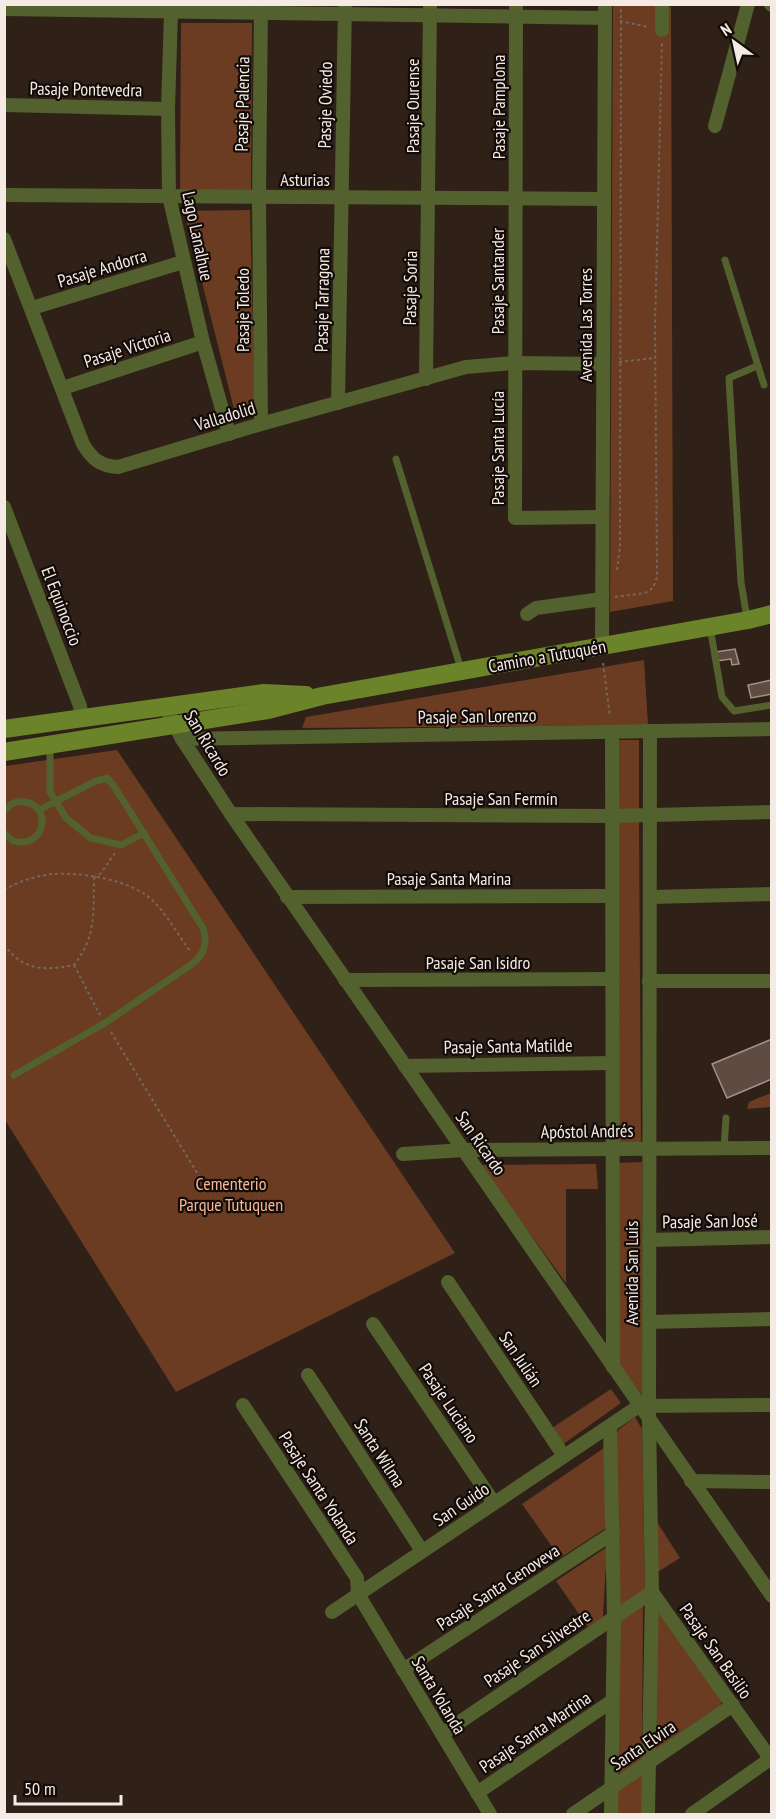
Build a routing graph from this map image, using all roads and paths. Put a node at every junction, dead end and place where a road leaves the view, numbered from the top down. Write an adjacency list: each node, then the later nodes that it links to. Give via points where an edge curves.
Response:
1 (621, 4): 12 (path)
2 (663, 4): 13 (street)
3 (748, 4): 16 (street)
4 (77, 7): 5 (street); 6 (street)
5 (172, 8): 7 (street); 15 (street, Lago Lanalhue)
6 (4, 9)
7 (261, 9): 8 (street); 19 (street, Pasaje Palencia)
8 (345, 9): 9 (street); 20 (street, Pasaje Oviedo)
9 (430, 10): 10 (street); 21 (street, Pasaje Ourense)
10 (516, 10): 11 (street); 22 (street, Pasaje Pamplona)
11 (605, 11): 12 (path); 23 (street, Avenida Las Torres)
12 (621, 21): 13 (path); 30 (path)
13 (662, 30): 29 (path)
14 (4, 105): 15 (street, Pasaje Pontevedra)
15 (168, 109): 18 (street, Lago Lanalhue)
16 (715, 126)
17 (4, 195): 18 (street, Asturias)
18 (169, 196): 19 (street, Asturias); 26 (street, Lago Lanalhue)
19 (259, 196): 20 (street, Asturias); 38 (street, Pasaje Toledo)
20 (341, 197): 21 (street, Asturias); 37 (street, Pasaje Tarragona)
21 (429, 198): 22 (street, Asturias); 34 (street, Pasaje Soria)
22 (515, 198): 23 (street, Asturias); 31 (street, Pasaje Santander)
23 (604, 199): 32 (street, Avenida Las Torres)
24 (4, 239): 27 (street, Valladolid)
25 (725, 260): 33 (lane)
26 (183, 262): 27 (street, Pasaje Andorra); 28 (street, Lago Lanalhue)
27 (32, 308): 36 (street, Valladolid)
28 (203, 342): 36 (street, Pasaje Victoria); 39 (street, Lago Lanalhue)
29 (655, 358): 30 (path); 44 (path, via 657,577 653,588 645,592)
30 (621, 362): 32 (path); 43 (path)
31 (514, 363): 32 (street, Valladolid); 34 (street, Valladolid, via 466,367); 42 (street, Pasaje Santa Lucía, via 516,518)
32 (603, 364): 42 (street, Avenida Las Torres)
33 (757, 366): 35 (lane); 47 (lane, via 729,378 741,582)
34 (426, 378): 37 (street, Valladolid)
35 (764, 386)
36 (63, 388): 39 (street, Valladolid, via 83,444 96,462 107,467)
37 (338, 403): 38 (street, Valladolid)
38 (261, 424): 39 (street, Valladolid)
39 (229, 434)
40 (396, 459): 50 (lane)
41 (4, 507): 54 (street, El Equinoccio)
42 (602, 517): 44 (street, Avenida Las Torres)
43 (617, 574)
44 (602, 599): 45 (street, via 536,608); 49 (street, Avenida Las Torres)
45 (526, 614)
46 (771, 614): 47 (street, Camino a Tutuquén)
47 (748, 620): 48 (street, Camino a Tutuquén)
48 (710, 627): 49 (street, Camino a Tutuquén); 52 (lane, via 722,697 734,711)
49 (602, 646): 50 (street, Camino a Tutuquén); 60 (path)
50 (462, 671): 51 (street, Camino a Tutuquén)
51 (322, 696): 53 (street, Camino a Tutuquén, via 264,693); 59 (street, Camino a Tutuquén)
52 (771, 705)
53 (166, 708): 54 (street, Camino a Tutuquén); 59 (street, San Ricardo)
54 (82, 718): 55 (street, Camino a Tutuquén)
55 (55, 723): 56 (street, Camino a Tutuquén); 61 (street)
56 (4, 729)
57 (771, 729): 58 (street, Pasaje San Lorenzo)
58 (650, 731): 60 (street, Pasaje San Lorenzo); 68 (street, Avenida San Luis)
59 (178, 732): 60 (street, Pasaje San Lorenzo); 61 (street, Camino a Tutuquén); 67 (street, San Ricardo)
60 (612, 732): 69 (street, Avenida San Luis)
61 (50, 746): 62 (street, Camino a Tutuquén); 63 (lane, via 50,792)
62 (5, 751)
63 (55, 802): 64 (lane); 71 (lane, via 107,778); 72 (lane, via 66,818 91,838)
64 (39, 810): 65 (lane, via 24,801); 70 (lane, via 42,829 33,840 19,843)
65 (4, 811)
66 (771, 812): 68 (street, Pasaje San Fermín)
67 (231, 814): 69 (street, Pasaje San Fermín); 77 (street, San Ricardo)
68 (650, 815): 69 (street, Pasaje San Fermín); 78 (street, Avenida San Luis)
69 (612, 816): 76 (street, Avenida San Luis)
70 (4, 833)
71 (144, 833): 72 (lane); 80 (lane, via 203,928 205,944)
72 (121, 845): 73 (path)
73 (94, 878): 74 (path, via 41,876); 80 (path, via 129,886 154,901); 81 (path, via 91,936)
74 (4, 890)
75 (771, 894): 78 (street)
76 (612, 896): 77 (street, Pasaje Santa Marina); 82 (street, Avenida San Luis)
77 (287, 897): 83 (street, San Ricardo)
78 (650, 897): 84 (street, Avenida San Luis)
79 (4, 944): 81 (path, via 32,966 50,970)
80 (197, 960): 86 (lane)
81 (74, 965): 86 (path)
82 (612, 979): 83 (street, Pasaje San Isidro); 87 (street, Avenida San Luis)
83 (345, 980): 88 (street, San Ricardo)
84 (649, 981): 85 (street); 94 (street, Avenida San Luis)
85 (771, 981)
86 (105, 1023): 89 (lane); 97 (path)
87 (612, 1063): 88 (street, Pasaje Santa Matilde); 93 (street, Avenida San Luis)
88 (405, 1066): 95 (street, San Ricardo)
89 (14, 1075)
90 (726, 1118): 91 (lane)
91 (724, 1148): 92 (street, Apóstol Andrés); 94 (street, Apóstol Andrés)
92 (771, 1148)
93 (612, 1149): 94 (street, Apóstol Andrés); 95 (street, Apóstol Andrés); 104 (street, Avenida San Luis)
94 (649, 1149): 99 (street, Avenida San Luis)
95 (463, 1150): 96 (street, Apóstol Andrés); 104 (street, San Ricardo)
96 (403, 1154)
97 (199, 1176)
98 (771, 1238): 99 (street, Pasaje San José)
99 (649, 1240): 102 (street, Avenida San Luis)
100 (448, 1282): 110 (street, San Julián)
101 (771, 1319): 102 (street)
102 (649, 1322): 108 (street, Avenida San Luis)
103 (373, 1324): 113 (street, Pasaje Luciano)
104 (613, 1368): 108 (street, San Ricardo)
105 (308, 1375): 115 (street, Santa Wilma)
106 (243, 1405): 119 (street, Pasaje Santa Yolanda, via 357,1578)
107 (771, 1405): 108 (street)
108 (645, 1411): 109 (street); 111 (street, San Ricardo); 118 (street, Avenida San Luis)
109 (610, 1426): 110 (street, San Guido); 114 (street)
110 (564, 1456): 113 (street, San Guido)
111 (691, 1481): 112 (street); 116 (street, San Ricardo)
112 (771, 1482)
113 (494, 1503): 115 (street, San Guido)
114 (613, 1533): 122 (street); 123 (street, Pasaje Santa Genoveva)
115 (422, 1551): 119 (street, San Guido)
116 (756, 1572): 117 (street); 120 (street, San Ricardo)
117 (771, 1572)
118 (652, 1592): 122 (street, Pasaje San Silvestre); 125 (street, Pasaje San Basilio); 128 (street, Avenida San Luis)
119 (358, 1594): 121 (street, San Guido); 123 (street, Santa Yolanda)
120 (771, 1596)
121 (332, 1612)
122 (614, 1617): 124 (street); 126 (street, Pasaje San Silvestre)
123 (403, 1670): 126 (street, Santa Yolanda)
124 (612, 1701): 129 (street); 130 (street, Pasaje Santa Martina)
125 (733, 1705): 127 (street, Pasaje San Basilio); 128 (street, Santa Elvira)
126 (442, 1734): 130 (street, Santa Yolanda)
127 (771, 1760): 135 (street)
128 (648, 1764): 129 (street, Santa Elvira); 134 (street, Avenida San Luis)
129 (611, 1788): 132 (street, Santa Elvira); 133 (street)
130 (477, 1792): 131 (street, Santa Yolanda)
131 (490, 1815)
132 (573, 1815)
133 (611, 1815)
134 (648, 1815)
135 (692, 1815)

